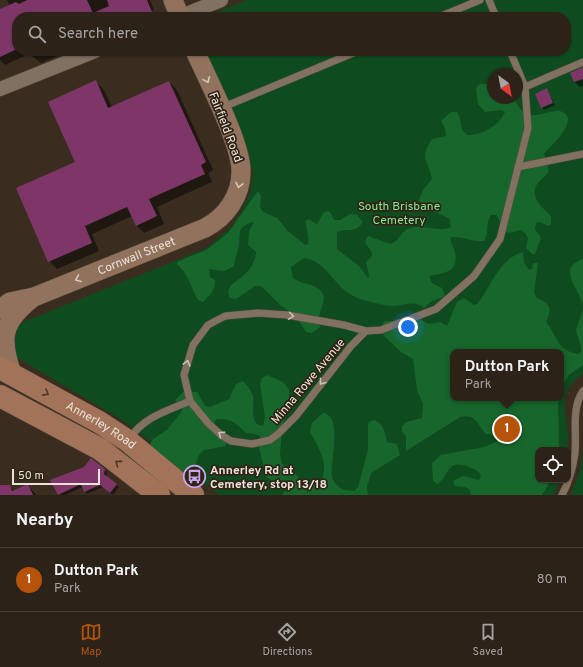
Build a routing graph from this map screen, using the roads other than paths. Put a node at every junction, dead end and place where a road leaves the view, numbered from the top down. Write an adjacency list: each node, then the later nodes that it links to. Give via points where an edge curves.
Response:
1 (173, 0): 5 (main road)
2 (221, 0): 6 (street)
3 (480, 0): 7 (lane)
4 (489, 0): 8 (lane)
5 (178, 12)
6 (192, 12)
7 (452, 12)
8 (494, 12)
9 (82, 56): 15 (street)
10 (197, 56): 16 (main road, Fairfield Road, one-way to 16)
11 (346, 56): 16 (lane)
12 (512, 56): 14 (lane, Minna Rowe Avenue)
13 (583, 62): 14 (lane)
14 (525, 87): 18 (lane, Minna Rowe Avenue, via 528,128)
15 (0, 89)
16 (220, 108): 19 (main road, Fairfield Road, one-way to 19, via 242,170 238,192)
17 (583, 154): 18 (lane)
18 (518, 167): 22 (lane, Minna Rowe Avenue, via 500,239 474,276 436,309 389,327)
19 (232, 205): 20 (main road, Cornwall Street, one-way to 20, via 219,219 205,228)
20 (34, 297): 21 (main road, Cornwall Street); 23 (main road, Cornwall Street, via 21,307 6,326 3,347)
21 (3, 305)
22 (366, 331): 26 (lane, Minna Rowe Avenue, one-way to 26, via 351,346 296,416 270,440 252,444 231,440 208,423); 26 (lane, Minna Rowe Avenue, one-way to 22, via 184,375 193,345 208,326 225,316 258,312 287,315)
23 (4, 376): 27 (main road); 28 (main road, Annerley Road, one-way to 28, via 99,422)
24 (583, 391): 32 (lane, via 577,404 572,470)
25 (0, 396): 27 (main road, Annerley Road)
26 (190, 401): 28 (lane, via 149,418)
27 (21, 407): 30 (main road, Annerley Road, one-way to 27, via 100,449)
28 (128, 441): 29 (main road, Annerley Road)
29 (160, 468): 30 (street); 31 (main road, Annerley Road)
30 (148, 492)
31 (193, 495)
32 (562, 495)

